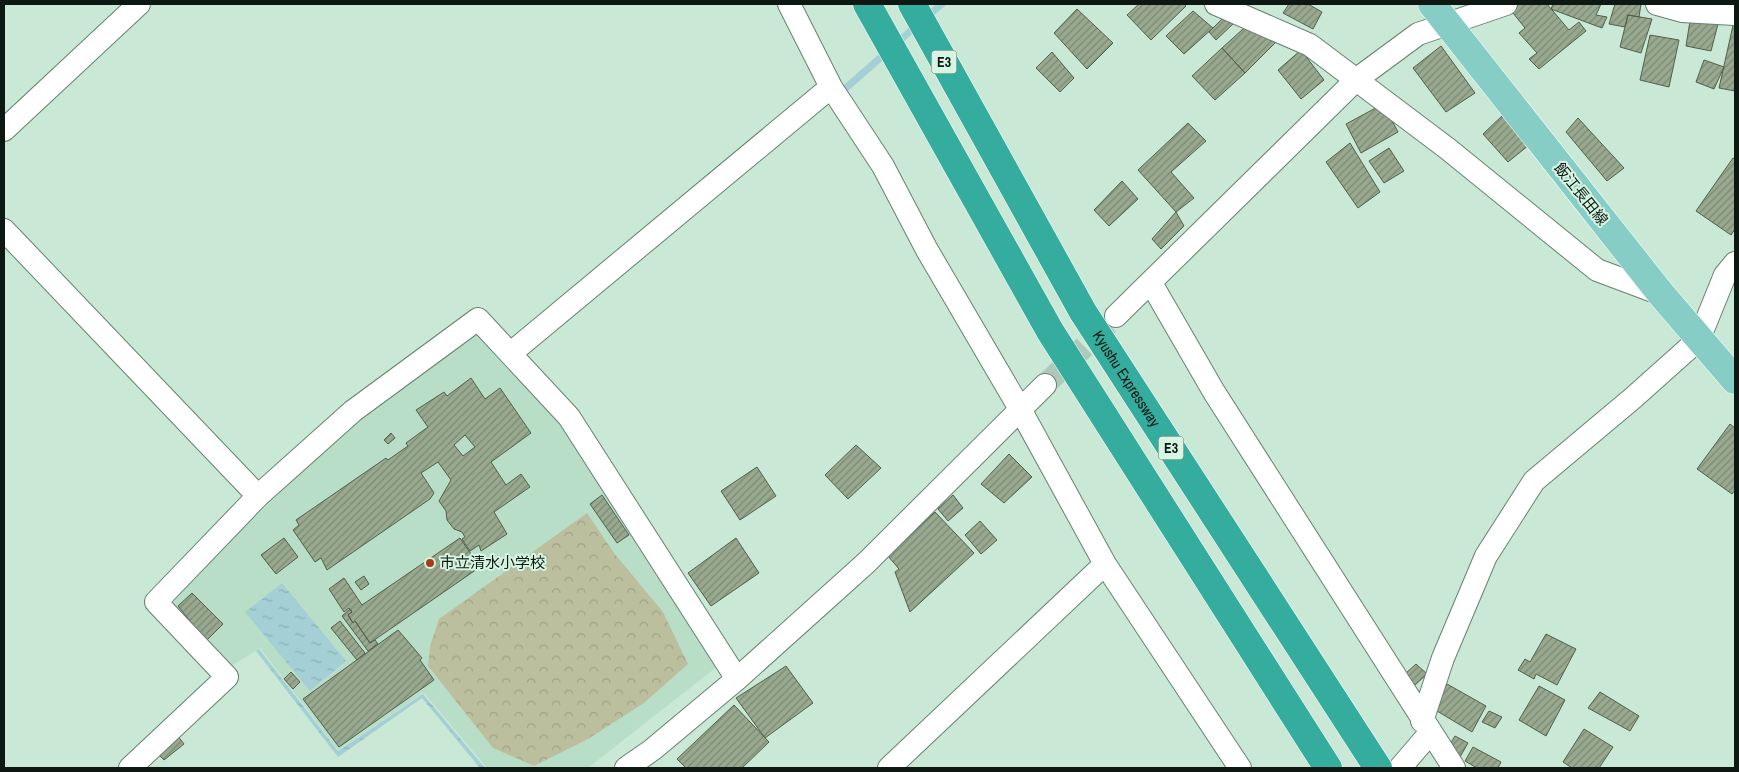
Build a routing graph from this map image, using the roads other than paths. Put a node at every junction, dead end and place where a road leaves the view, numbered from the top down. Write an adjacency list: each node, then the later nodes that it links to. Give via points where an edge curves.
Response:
1 (138, 4): 12 (street)
2 (789, 4): 11 (street)
3 (912, 4): 32 (highway, Kyushu Expressway / E3, via 1083,312)
4 (1216, 4): 10 (street, via 1310,45)
5 (1506, 4): 8 (street)
6 (1657, 4): 9 (street, via 1682,11)
7 (873, 14): 31 (highway, via 1050,331)
8 (1439, 14): 10 (street); 16 (main road, 飯江長田線)
9 (1735, 14)
10 (1358, 79): 15 (street); 16 (street, via 1597,270)
11 (830, 87): 19 (street); 22 (street, via 883,166 927,250)
12 (4, 130)
13 (4, 230): 23 (street)
14 (1735, 263): 18 (street, via 1725,275)
15 (1151, 284): 17 (street); 26 (street, via 1219,400)
16 (1661, 294): 18 (main road, 飯江長田線)
17 (1116, 316)
18 (1699, 339): 20 (main road, 飯江長田線); 26 (street, via 1534,481 1486,556 1443,658)
19 (511, 353): 23 (street, via 478,319 353,411); 25 (street, via 569,417)
20 (1735, 380)
21 (1045, 385): 22 (street)
22 (1020, 409): 24 (street); 25 (street, via 866,563)
23 (258, 496): 27 (street, via 156,602 227,677)
24 (1105, 564): 29 (street); 30 (street)
25 (737, 679): 28 (street)
26 (1426, 727): 33 (street); 34 (street)
27 (130, 768)
28 (626, 768)
29 (889, 768)
30 (1240, 768)
31 (1328, 768)
32 (1378, 768)
33 (1400, 768)
34 (1454, 768)

